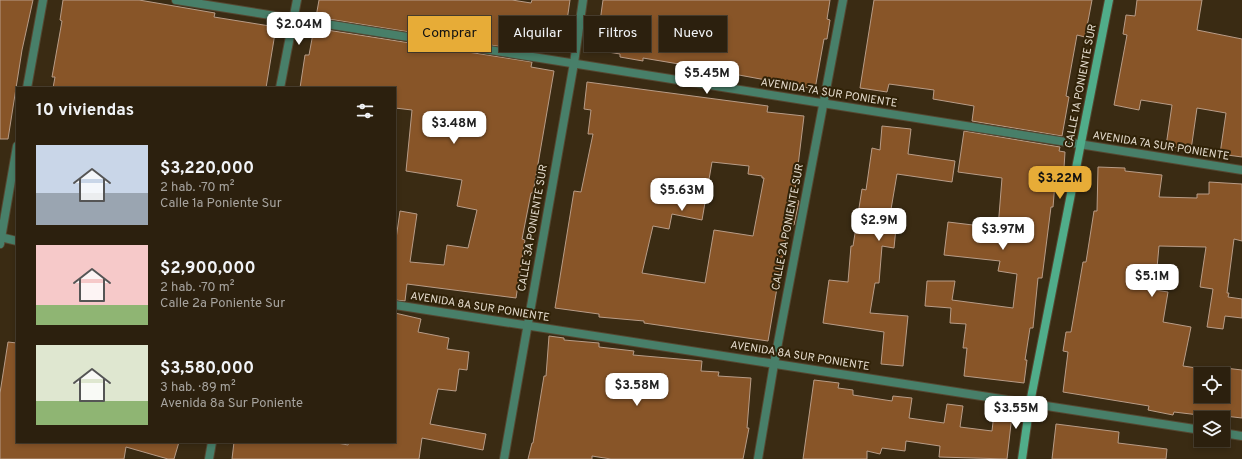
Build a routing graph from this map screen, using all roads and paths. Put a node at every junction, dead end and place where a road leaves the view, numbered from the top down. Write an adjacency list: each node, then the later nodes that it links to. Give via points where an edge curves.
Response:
1 (42, 0): 9 (street)
2 (176, 0): 7 (street, AVENIDA 7A SUR PONIENTE)
3 (297, 0): 7 (street)
4 (583, 0): 8 (street, CALLE 3A PONIENTE SUR)
5 (843, 0): 11 (street, CALLE 2A PONIENTE SUR)
6 (1109, 0): 12 (main road, CALLE 1A PONIENTE SUR)
7 (294, 19): 8 (street, AVENIDA 7A SUR PONIENTE); 10 (street)
8 (574, 63): 11 (street, AVENIDA 7A SUR PONIENTE); 18 (street, CALLE 3A PONIENTE SUR)
9 (27, 87)
10 (280, 87)
11 (823, 103): 12 (street, AVENIDA 7A SUR PONIENTE); 19 (street, CALLE 2A PONIENTE SUR)
12 (1081, 144): 14 (street, AVENIDA 7A SUR PONIENTE); 20 (main road, CALLE 1A PONIENTE SUR)
13 (16, 152): 15 (street)
14 (1242, 170)
15 (0, 240): 16 (street)
16 (16, 240)
17 (396, 305): 18 (street, AVENIDA 8A SUR PONIENTE)
18 (526, 325): 19 (street, AVENIDA 8A SUR PONIENTE); 26 (street, CALLE 3A PONIENTE SUR)
19 (774, 364): 20 (street, AVENIDA 8A SUR PONIENTE); 27 (street, CALLE 2A PONIENTE SUR)
20 (1030, 403): 21 (street, AVENIDA 8A SUR PONIENTE); 28 (main road, CALLE 1A PONIENTE SUR)
21 (1194, 429)
22 (1230, 434): 23 (street)
23 (1242, 436)
24 (212, 443): 25 (street)
25 (209, 459)
26 (504, 459)
27 (758, 459)
28 (1022, 459)

